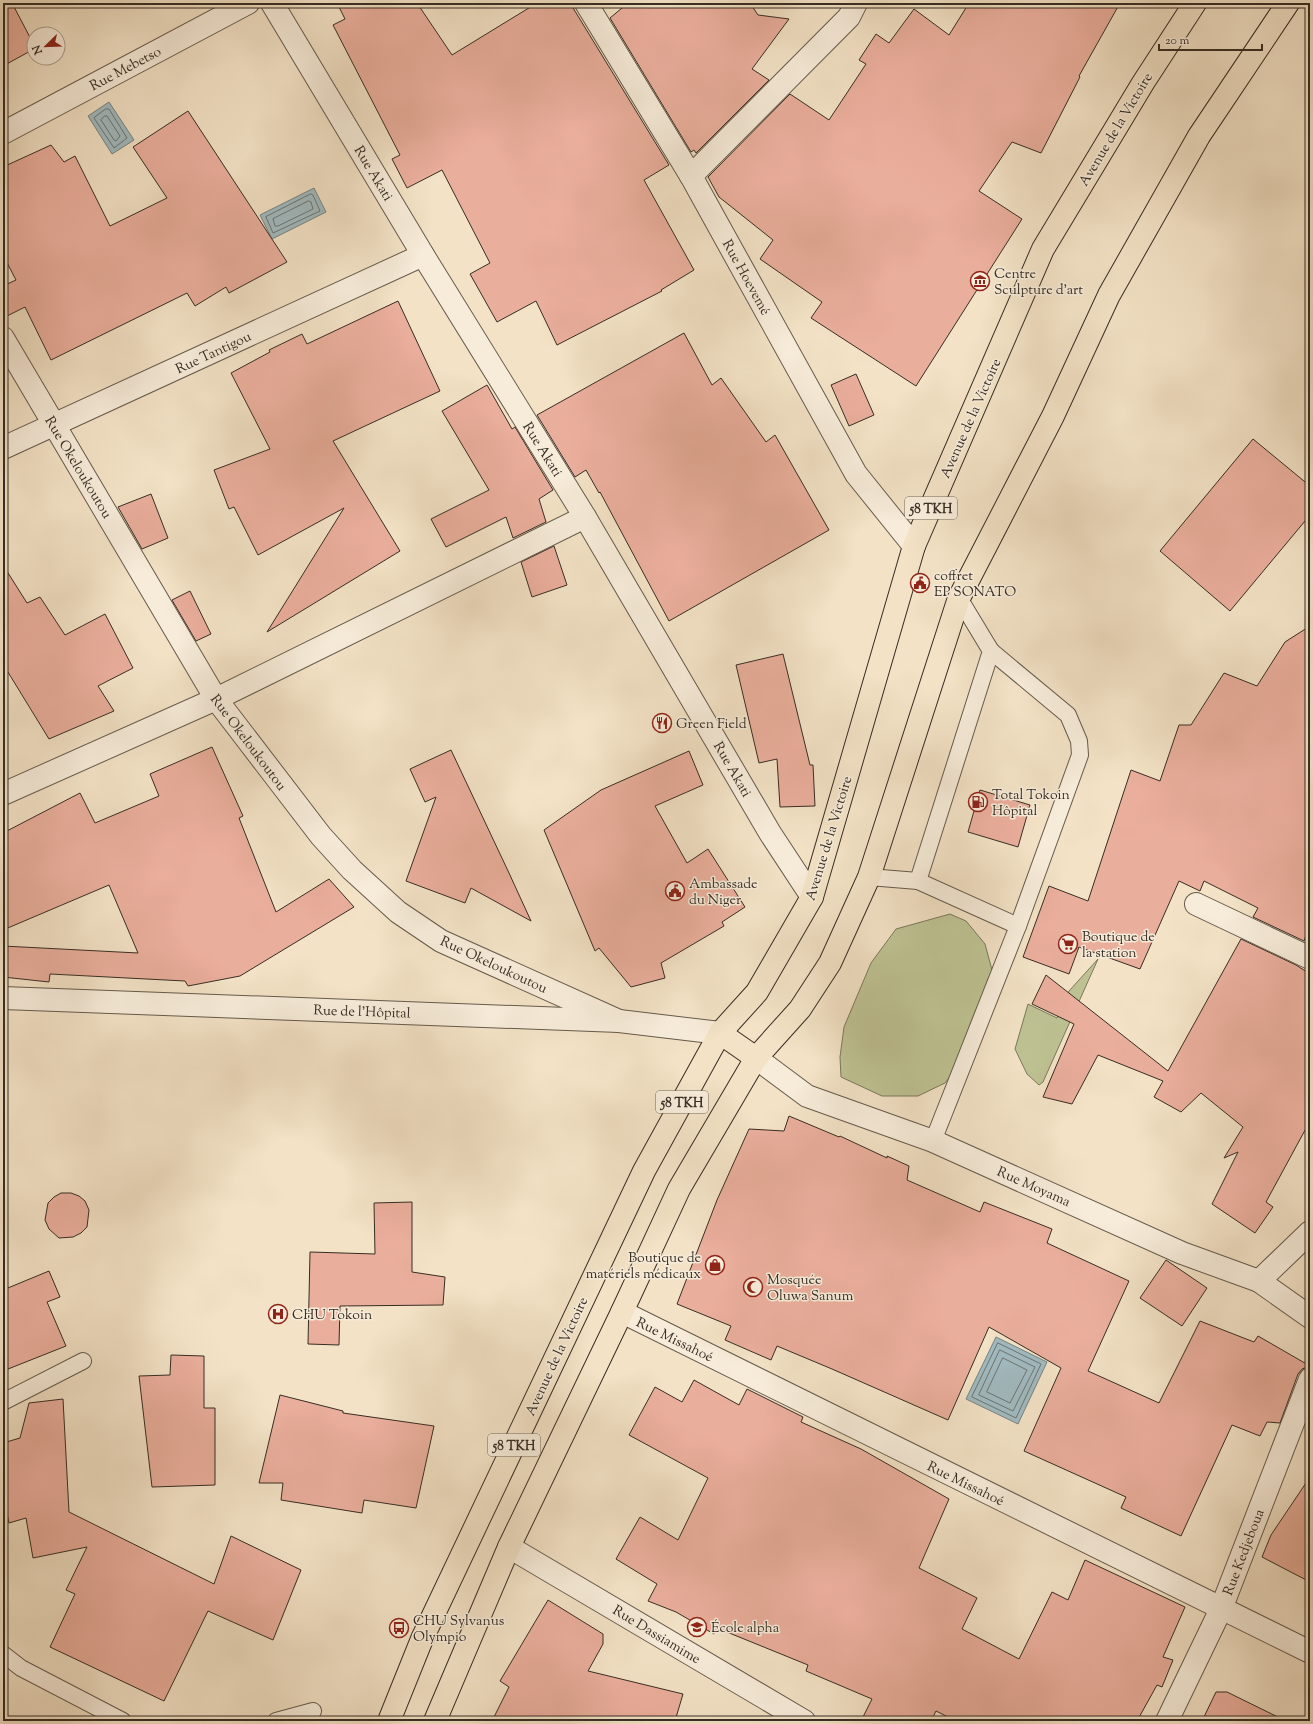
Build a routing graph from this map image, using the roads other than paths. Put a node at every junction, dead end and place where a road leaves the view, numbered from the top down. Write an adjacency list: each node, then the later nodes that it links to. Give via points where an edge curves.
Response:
1 (248, 3): 7 (street, Rue Mebetso)
2 (272, 3): 9 (street, Rue Akati)
3 (586, 3): 8 (street, Rue Hoevemé)
4 (856, 3): 8 (street, via 849,17)
5 (1195, 3): 14 (highway, Avenue de la Victoire / 58 TKH, via 1143,83 1044,249)
6 (1288, 3): 15 (highway, 58 TKH, via 1199,136 1109,295 1052,416)
7 (3, 133)
8 (691, 176): 14 (street, Rue Hoevemé, via 856,474)
9 (423, 255): 11 (street, Rue Tantigou); 13 (street, Rue Akati)
10 (3, 338): 11 (street, Rue Okeloukoutou)
11 (54, 425): 12 (street, Rue Tantigou); 17 (street, Rue Okeloukoutou)
12 (3, 448)
13 (585, 517): 17 (street); 21 (street, Rue Akati, via 770,833)
14 (914, 546): 21 (highway, Avenue de la Victoire / 58 TKH)
15 (959, 598): 16 (lane); 19 (highway, 58 TKH)
16 (991, 651): 20 (lane); 23 (lane, via 1068,716 1079,741 1080,755)
17 (216, 699): 18 (street); 26 (street, Rue Okeloukoutou, via 321,836 352,870 398,912 441,941)
18 (3, 794)
19 (870, 877): 20 (lane); 28 (highway, 58 TKH, via 830,964 800,1009)
20 (918, 881): 23 (lane)
21 (812, 897): 27 (highway, Avenue de la Victoire / 58 TKH, via 757,992)
22 (1196, 904): 24 (street)
23 (1018, 926): 29 (lane)
24 (1310, 958)
25 (3, 998): 26 (street, Rue de l'Hôpital)
26 (619, 1021): 27 (street, Rue de l'Hôpital)
27 (720, 1034): 28 (highway); 44 (highway, Avenue de la Victoire / 58 TKH, via 644,1171 422,1639)
28 (756, 1058): 29 (street, Rue Moyama, via 807,1096); 32 (highway, 58 TKH, via 679,1189)
29 (933, 1141): 31 (street, Rue Moyama, via 1182,1253)
30 (1310, 1232): 31 (street)
31 (1259, 1281): 33 (street, Rue Moyama)
32 (622, 1312): 37 (highway, 58 TKH); 38 (street, Rue Missahoé)
33 (1310, 1317)
34 (83, 1361): 36 (lane)
35 (1310, 1379): 38 (street, Rue Kedjeboua)
36 (3, 1402)
37 (509, 1547): 45 (highway, 58 TKH); 46 (street, Rue Dassiamime)
38 (1221, 1609): 39 (street, Rue Missahoé); 47 (street, Rue Kedjeboua)
39 (1310, 1652)
40 (3, 1654): 42 (lane, via 21,1668)
41 (314, 1711): 43 (lane)
42 (123, 1721)
43 (276, 1721)
44 (389, 1721)
45 (435, 1721)
46 (804, 1721)
47 (1167, 1721)

